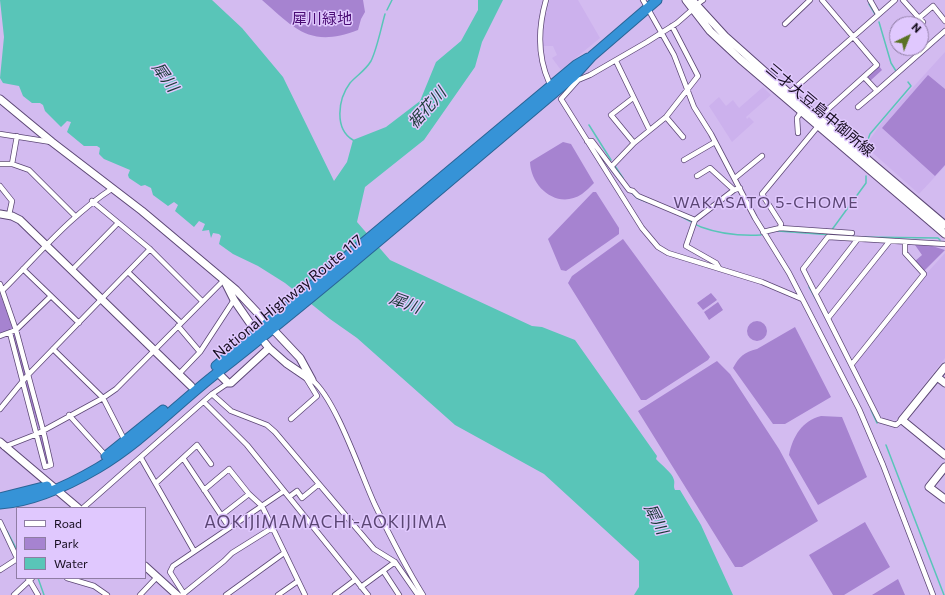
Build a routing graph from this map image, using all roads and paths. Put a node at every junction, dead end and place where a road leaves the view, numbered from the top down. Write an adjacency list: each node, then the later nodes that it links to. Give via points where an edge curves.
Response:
1 (546, 0): 27 (street, via 539,40 543,68)
2 (643, 0): 12 (street)
3 (657, 0): 12 (highway, National Highway Route 117)
4 (686, 0): 11 (street, 三才大豆島中御所線)
5 (703, 0): 11 (street)
6 (810, 0): 17 (street)
7 (822, 0): 21 (street)
8 (870, 0): 13 (street)
9 (895, 0): 13 (street)
10 (903, 0): 14 (street)
11 (694, 5): 18 (street); 30 (street, 三才大豆島中御所線)
12 (647, 9): 20 (street); 25 (highway, National Highway Route 117, via 592,56)
13 (878, 14): 21 (street)
14 (917, 16)
15 (921, 16): 16 (street, via 933,6)
16 (945, 21)
17 (785, 24)
18 (672, 26): 20 (street); 28 (street, via 698,76)
19 (945, 31): 22 (street)
20 (662, 33): 24 (street); 28 (street, via 678,62)
21 (852, 36): 26 (street, via 877,65); 30 (street)
22 (929, 44)
23 (915, 56): 29 (street)
24 (616, 61): 25 (street, via 585,78); 31 (street)
25 (574, 76): 27 (highway, National Highway Route 117); 42 (street, via 561,99)
26 (865, 78): 29 (street); 36 (street)
27 (550, 88): 90 (highway, National Highway Route 117)
28 (687, 91): 35 (street); 44 (street)
29 (877, 92): 33 (street)
30 (787, 95): 34 (street, 三才大豆島中御所線); 36 (street, 三才大豆島中御所線)
31 (633, 98): 37 (street); 45 (street, via 611,115)
32 (0, 99): 43 (street)
33 (858, 107)
34 (801, 112): 36 (street, 三才大豆島中御所線); 38 (street, via 797,118)
35 (666, 117): 37 (street); 41 (street)
36 (818, 122): 63 (street, 三才大豆島中御所線); 64 (street, via 762,194 781,224); 67 (street, 三才大豆島中御所線)
37 (649, 129): 45 (street)
38 (798, 133)
39 (0, 134): 40 (street)
40 (17, 136): 43 (street, via 38,142); 49 (street)
41 (682, 137)
42 (587, 141): 50 (street, via 592,141); 74 (street, via 642,228 658,247)
43 (52, 142): 54 (street)
44 (715, 142): 47 (street); 52 (street)
45 (634, 143): 50 (street)
46 (762, 156): 52 (street)
47 (684, 160)
48 (0, 164): 49 (street)
49 (12, 164): 60 (street, via 29,170)
50 (612, 166): 61 (street, via 631,191 638,196)
51 (697, 176): 56 (street, via 710,168)
52 (734, 178): 55 (street)
53 (0, 186): 59 (street, via 12,201)
54 (113, 188): 57 (street); 78 (street)
55 (740, 188): 56 (street); 65 (street)
56 (734, 190): 61 (street)
57 (92, 201): 60 (street); 62 (street)
58 (0, 214): 59 (street)
59 (9, 215): 72 (street, via 20,220)
60 (76, 216): 72 (street)
61 (695, 222): 74 (street, via 686,246 716,263)
62 (118, 223): 73 (street); 76 (street)
63 (945, 225)
64 (780, 228): 65 (street); 66 (street)
65 (764, 232): 83 (street)
66 (852, 233)
67 (945, 234)
68 (857, 240): 69 (street); 81 (street); 81 (street, via 828,237 803,269)
69 (888, 242): 70 (street); 87 (street)
70 (906, 242): 71 (street); 98 (street, via 905,253 924,274)
71 (945, 244)
72 (47, 246): 75 (street); 76 (street)
73 (150, 249): 77 (street); 86 (street)
74 (719, 268): 83 (street)
75 (23, 269): 80 (street); 82 (street)
76 (72, 270): 84 (street)
77 (128, 272): 84 (street); 89 (street)
78 (224, 280): 85 (street); 86 (street); 90 (street)
79 (0, 284): 80 (street)
80 (3, 290): 92 (street)
81 (816, 293): 87 (street)
82 (51, 296): 88 (street); 92 (street)
83 (802, 299): 173 (street, via 862,416)
84 (102, 300): 88 (street); 96 (street)
85 (234, 300): 91 (street); 97 (street)
86 (202, 301): 89 (street)
87 (829, 317): 98 (street)
88 (79, 323): 95 (street)
89 (179, 324): 96 (street); 97 (street)
90 (273, 324): 100 (highway, National Highway Route 117); 105 (street, via 300,358); 109 (highway, National Highway Route 117)
91 (254, 329)
92 (16, 330): 93 (street); 103 (street)
93 (10, 333): 94 (street); 106 (street)
94 (0, 336)
95 (53, 350): 103 (street); 111 (street)
96 (154, 350): 101 (street); 111 (street, via 116,389)
97 (200, 352): 101 (street)
98 (852, 364): 116 (street, via 879,420 896,425)
99 (945, 367): 104 (street)
100 (217, 372): 107 (street); 130 (highway, National Highway Route 117, via 120,454 97,468)
101 (179, 374): 109 (street)
102 (303, 374): 105 (street); 107 (street, via 286,363 267,345 231,383); 115 (street, via 317,396)
103 (27, 376): 106 (street); 117 (street)
104 (937, 376): 108 (street); 116 (street)
105 (312, 380): 172 (street, via 320,388 337,417 379,513)
106 (23, 382): 113 (street); 118 (street)
107 (228, 383): 110 (street)
108 (945, 383)
109 (191, 386): 119 (highway, National Highway Route 117)
110 (212, 394): 112 (street); 129 (street, via 231,411 267,425)
111 (103, 398): 114 (street); 119 (street)
112 (204, 402): 124 (street); 132 (street, via 247,445)
113 (0, 409)
114 (69, 415): 117 (street); 123 (street)
115 (291, 419)
116 (902, 420): 122 (street)
117 (43, 430): 118 (street); 118 (street, via 51,465 45,467)
118 (37, 434): 121 (street)
119 (125, 441): 123 (highway, National Highway Route 117)
120 (0, 442): 121 (street)
121 (3, 447): 130 (street)
122 (945, 455)
123 (106, 456): 130 (highway, National Highway Route 117)
124 (141, 458): 128 (street); 140 (street)
125 (183, 458): 126 (street, via 197,445); 128 (street); 131 (street)
126 (211, 464)
127 (945, 467): 136 (street, via 930,487)
128 (156, 483): 145 (street)
129 (319, 484): 134 (street, via 302,498 297,491); 149 (street, via 374,549)
130 (52, 486): 135 (highway, National Highway Route 117); 137 (highway, National Highway Route 117, via 31,499); 139 (street)
131 (204, 490): 133 (street, via 230,469); 141 (street)
132 (284, 491): 134 (street); 138 (street)
133 (249, 494): 138 (street); 141 (street)
134 (289, 497): 157 (street)
135 (0, 498)
136 (945, 499)
137 (0, 504)
138 (262, 506): 143 (street); 144 (street)
139 (77, 507)
140 (84, 507)
141 (222, 515): 143 (street)
142 (0, 522): 147 (street)
143 (229, 527): 145 (street)
144 (272, 528): 146 (street); 164 (street, via 232,552)
145 (194, 550): 164 (street, via 173,566 170,572)
146 (284, 553): 158 (street); 165 (street)
147 (16, 556)
148 (16, 559): 151 (street)
149 (395, 562): 152 (street); 171 (street)
150 (146, 567): 153 (street)
151 (0, 570)
152 (384, 572): 159 (street); 170 (street)
153 (157, 577): 163 (street); 164 (street)
154 (29, 579): 160 (street)
155 (30, 579): 161 (street)
156 (70, 579): 162 (street, via 94,586)
157 (355, 580): 159 (street); 168 (street)
158 (298, 581): 166 (street); 167 (street)
159 (362, 587): 169 (street)
160 (14, 595)
161 (38, 595)
162 (107, 595)
163 (140, 595)
164 (181, 595)
165 (226, 595)
166 (278, 595)
167 (305, 595)
168 (335, 595)
169 (368, 595)
170 (399, 595)
171 (418, 595)
172 (423, 595)
173 (933, 595)

